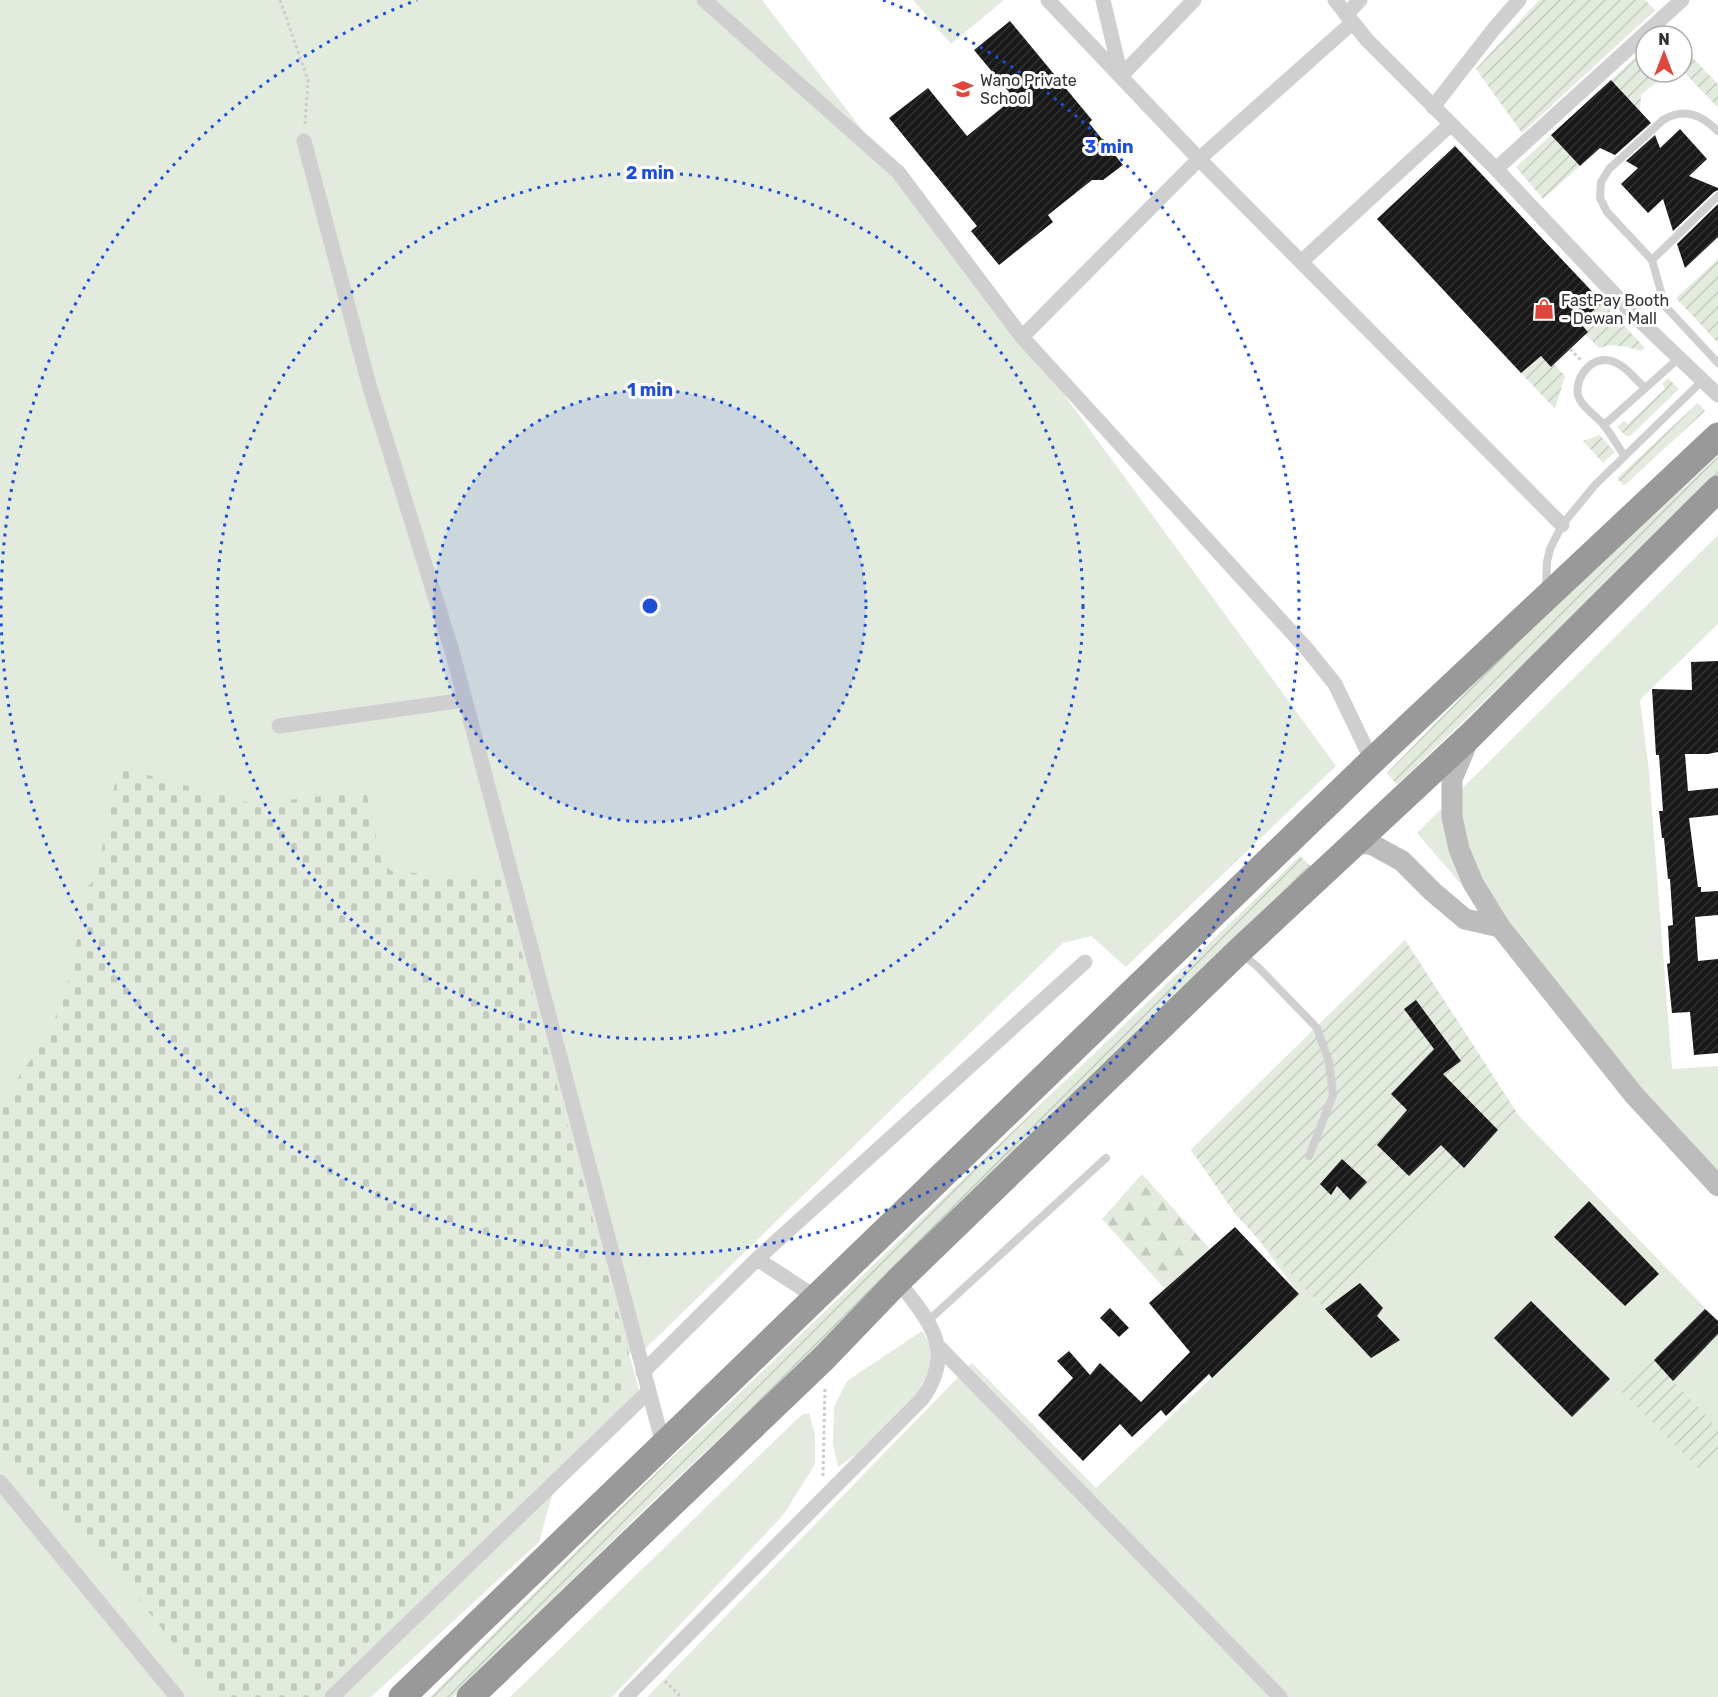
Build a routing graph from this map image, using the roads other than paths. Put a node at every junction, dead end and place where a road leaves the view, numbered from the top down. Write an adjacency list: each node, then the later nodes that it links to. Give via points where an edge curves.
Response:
1 (704, 0): 20 (street, via 898,172)
2 (1048, 0): 10 (street)
3 (1103, 0): 10 (street)
4 (1194, 0): 10 (street)
5 (1335, 0): 9 (street)
6 (1360, 0): 9 (street)
7 (1519, 0): 11 (street)
8 (1682, 0): 16 (street)
9 (1349, 19): 11 (street); 15 (street)
10 (1120, 76): 15 (street)
11 (1433, 106): 12 (street)
12 (1450, 124): 16 (street); 19 (street)
13 (1718, 131): 18 (lane, via 1695,114 1670,116 1604,175 1600,190 1603,205)
14 (304, 141): 32 (street, via 370,388)
15 (1199, 159): 19 (street); 20 (street)
16 (1496, 170): 21 (street)
17 (1718, 196): 18 (lane)
18 (1652, 260): 22 (lane, via 1665,306)
19 (1302, 261): 30 (street)
20 (1022, 337): 35 (street, via 1306,648 1335,684)
21 (1679, 358): 23 (street); 24 (lane)
22 (1718, 363)
23 (1703, 380): 25 (street); 28 (lane)
24 (1644, 387): 26 (lane); 26 (lane, via 1620,364 1606,360 1595,362 1583,372 1579,399)
25 (1718, 395)
26 (1604, 425): 28 (lane)
27 (1718, 436): 31 (highway)
28 (1624, 455): 30 (lane)
29 (1717, 492): 34 (highway)
30 (1562, 525): 31 (lane, via 1547,562)
31 (1546, 599): 35 (highway)
32 (465, 700): 33 (street); 48 (street)
33 (279, 726)
34 (1471, 735): 36 (highway); 37 (street, via 1452,779 1452,817 1459,849 1473,883)
35 (1372, 761): 45 (highway)
36 (1354, 842): 37 (street, via 1373,845 1402,861 1465,919); 38 (highway)
37 (1500, 927): 42 (street, via 1634,1095)
38 (1239, 951): 40 (lane, via 1317,1028 1329,1062 1333,1095); 44 (highway)
39 (1084, 962): 43 (street)
40 (1309, 1156)
41 (1106, 1158): 46 (lane)
42 (1718, 1186)
43 (757, 1259): 45 (street); 48 (street)
44 (898, 1281): 46 (street); 55 (highway, via 824,1358)
45 (817, 1298): 50 (highway)
46 (929, 1320): 47 (street)
47 (939, 1347): 56 (street, via 936,1374 922,1399); 57 (street)
48 (643, 1372): 49 (street)
49 (648, 1392): 50 (street); 53 (street)
50 (663, 1444): 54 (highway)
51 (0, 1482): 52 (street)
52 (177, 1697)
53 (332, 1697)
54 (402, 1697)
55 (470, 1697)
56 (626, 1697)
57 (1280, 1697)

